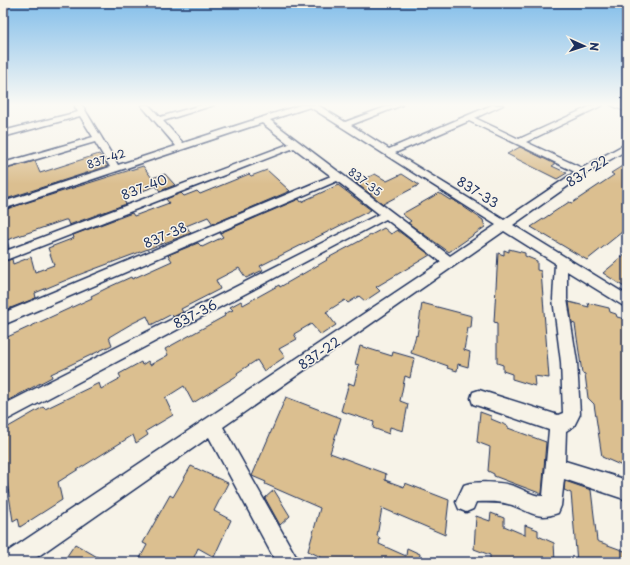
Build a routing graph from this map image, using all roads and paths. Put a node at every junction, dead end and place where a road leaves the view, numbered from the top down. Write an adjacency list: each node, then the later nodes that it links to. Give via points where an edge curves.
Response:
1 (94, 131): 9 (street)
2 (168, 131): 13 (street)
3 (229, 131): 13 (street, 837-42)
4 (279, 131): 11 (street, 837-35)
5 (355, 131): 14 (street, 837-33)
6 (438, 131): 14 (street)
7 (497, 131): 10 (street)
8 (542, 131): 10 (street)
9 (98, 138): 15 (street); 16 (street)
10 (519, 142): 17 (street)
11 (296, 144): 18 (street, 837-35); 22 (street, 837-40)
12 (627, 146): 17 (street, 837-22)
13 (182, 147): 16 (street, 837-42)
14 (389, 152): 21 (street, 837-33)
15 (3, 166)
16 (116, 169): 19 (street, 837-42)
17 (582, 172): 21 (street, 837-22)
18 (338, 176): 20 (street, 837-35); 26 (street, 837-38)
19 (3, 206)
20 (388, 214): 24 (street, 837-35); 28 (street, 837-36)
21 (505, 226): 23 (street, 837-33); 24 (street, 837-22)
22 (3, 257)
23 (561, 260): 25 (street, 837-33); 29 (street, via 560,299 569,362 572,414 569,421)
24 (451, 263): 30 (street, 837-22)
25 (627, 302)
26 (3, 319)
27 (479, 398): 29 (street)
28 (3, 414)
29 (558, 424): 31 (street)
30 (212, 425): 34 (street, 837-22); 35 (street)
31 (556, 467): 32 (street); 33 (street, via 551,506 535,506 509,494 495,492 470,492)
32 (627, 490)
33 (466, 502)
34 (12, 562)
35 (288, 562)

